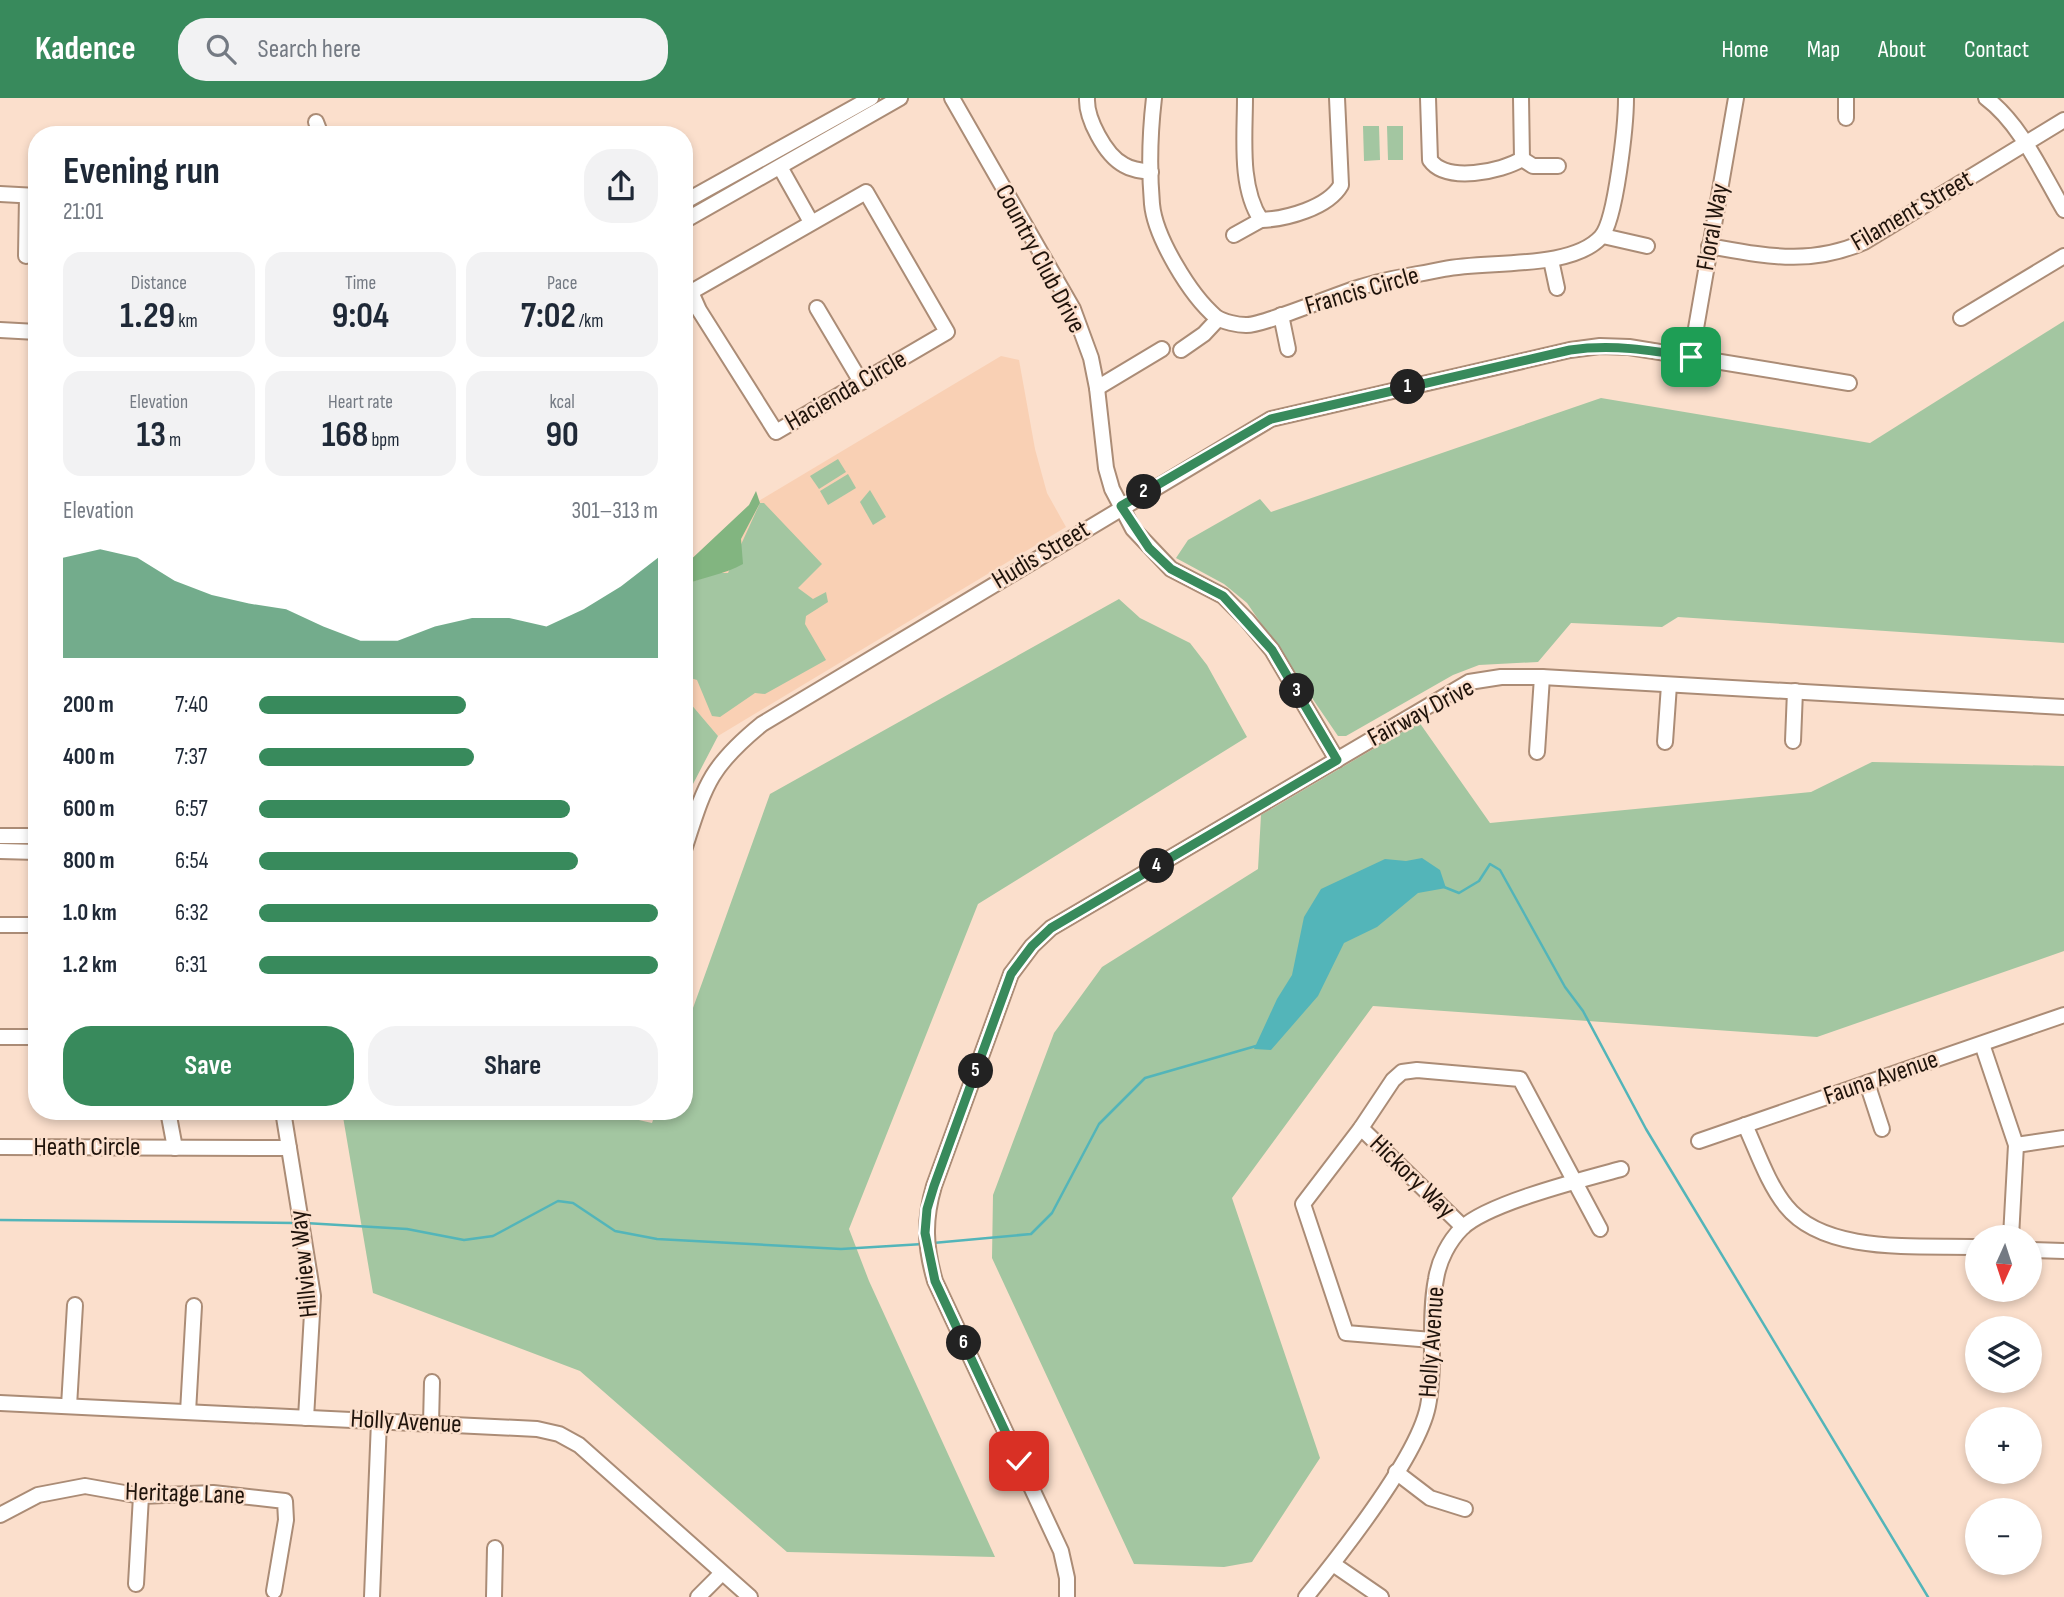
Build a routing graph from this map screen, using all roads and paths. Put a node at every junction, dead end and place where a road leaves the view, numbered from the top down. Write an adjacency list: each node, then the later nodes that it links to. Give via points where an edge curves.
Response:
1 (871, 98): 23 (street)
2 (900, 98): 19 (street)
3 (952, 98): 51 (street, Country Club Drive, via 1073,309)
4 (1087, 98): 20 (street, via 1089,117 1112,155 1122,165)
5 (1154, 98): 20 (street)
6 (1245, 98): 26 (street, via 1248,187 1252,208)
7 (1337, 98): 26 (street, via 1341,185 1335,196)
8 (1428, 98): 17 (street, via 1430,160 1435,168 1450,174 1508,168)
9 (1521, 98): 17 (street)
10 (1626, 98): 30 (street, via 1614,201)
11 (1736, 98): 32 (street, Floral Way)
12 (1846, 98): 14 (street)
13 (1986, 98): 16 (street)
14 (1846, 118)
15 (2064, 120): 16 (street, Filament Street)
16 (2025, 144): 24 (street); 32 (street, Filament Street, via 1843,251 1787,259)
17 (1522, 159): 18 (street, via 1533,166)
18 (1558, 166)
19 (780, 167): 25 (street); 27 (street)
20 (1151, 172): 42 (street, via 1159,235 1197,296)
21 (0, 194): 22 (street)
22 (28, 196)
23 (693, 197)
24 (2064, 210)
25 (693, 216)
26 (1261, 220): 28 (street)
27 (811, 222): 37 (street, Hacienda Circle); 49 (street, Hacienda Circle, via 866,192 947,332)
28 (1234, 234)
29 (28, 236): 33 (street)
30 (1603, 236): 31 (street); 35 (street, Francis Circle, via 1574,255)
31 (1647, 246)
32 (1709, 246): 48 (street, Floral Way)
33 (26, 256)
34 (2064, 256): 41 (street)
35 (1551, 260): 36 (street); 40 (street, Francis Circle, via 1469,264 1399,277)
36 (1557, 288)
37 (693, 291)
38 (693, 296): 49 (street, Hacienda Circle, via 776,432)
39 (817, 308): 49 (street)
40 (1281, 315): 42 (street, Francis Circle, via 1249,326); 46 (street)
41 (1961, 318)
42 (1218, 319): 47 (street)
43 (0, 330): 44 (street)
44 (28, 331)
45 (1162, 349): 51 (street)
46 (1288, 349)
47 (1181, 350)
48 (1691, 357): 50 (street, Hudis Street); 52 (street, Hudis Street, via 1629,347 1570,350 1271,419)
49 (861, 382)
50 (1849, 383)
51 (1097, 388): 52 (street, Country Club Drive, via 1106,468)
52 (1121, 506): 60 (street, Country Club Drive, via 1149,548 1171,569 1223,596 1272,650); 61 (street, Hudis Street, via 762,724 721,760)
53 (1542, 677): 54 (street, Fairway Drive); 59 (street); 60 (street, Fairway Drive, via 1469,682)
54 (1669, 685): 55 (street, Fairway Drive); 58 (street)
55 (1796, 691): 56 (street, Fairway Drive); 57 (street)
56 (2064, 707)
57 (1793, 741)
58 (1665, 742)
59 (1537, 752)
60 (1337, 760): 115 (street, Fairway Drive, via 1051,928 1032,946 1011,974 934,1186 925,1233 935,1281 1061,1551)
61 (693, 825)
62 (0, 836): 63 (street)
63 (28, 836)
64 (0, 851): 65 (street)
65 (28, 852)
66 (0, 925): 67 (street)
67 (28, 925)
68 (2064, 1015): 71 (street, Fauna Avenue)
69 (0, 1037): 70 (street)
70 (28, 1037)
71 (1982, 1044): 72 (street, Fauna Avenue); 80 (street)
72 (1867, 1083): 75 (street, Fauna Avenue); 77 (street)
73 (170, 1120): 82 (street, Heath Circle)
74 (284, 1120): 83 (street, Hillview Way)
75 (1745, 1125): 79 (street, Fauna Avenue); 89 (street, via 1783,1203 1811,1230 1850,1241)
76 (1361, 1128): 85 (street, via 1402,1072 1520,1079); 87 (street, Hickory Way); 94 (street, via 1303,1204 1340,1324 1346,1333 1357,1335)
77 (1882, 1129)
78 (2064, 1138): 80 (street)
79 (1699, 1141)
80 (2016, 1145): 86 (street)
81 (0, 1147): 82 (street, Heath Circle)
82 (175, 1147): 83 (street, Heath Circle)
83 (289, 1148): 99 (street, Hillview Way, via 313,1296)
84 (1621, 1169): 85 (street, Holly Avenue)
85 (1576, 1182): 87 (street, Holly Avenue, via 1499,1208); 88 (street)
86 (2012, 1225)
87 (1463, 1227): 94 (street, Holly Avenue, via 1442,1256)
88 (1600, 1229)
89 (1965, 1246)
90 (2042, 1250): 91 (street)
91 (2064, 1251)
92 (75, 1305): 97 (street)
93 (194, 1306): 98 (street)
94 (1432, 1340): 102 (street, Holly Avenue, via 1429,1405)
95 (432, 1382): 101 (street)
96 (0, 1403): 97 (street, Holly Avenue)
97 (69, 1406): 98 (street, Holly Avenue)
98 (188, 1412): 99 (street, Holly Avenue)
99 (306, 1418): 100 (street, Holly Avenue)
100 (379, 1421): 101 (street, Holly Avenue); 111 (street)
101 (430, 1424): 108 (street, Holly Avenue, via 559,1434 579,1445)
102 (1396, 1472): 104 (street, via 1430,1498); 107 (street, Holly Avenue)
103 (141, 1496): 105 (street, Heritage Lane, via 85,1486 58,1489); 109 (street); 110 (street, Heritage Lane, via 214,1493 285,1501)
104 (1465, 1509)
105 (0, 1514)
106 (495, 1548): 112 (street)
107 (1333, 1564): 116 (street, Holly Avenue); 117 (street)
108 (721, 1574): 113 (street); 114 (street, Holly Avenue)
109 (136, 1584)
110 (275, 1591)
111 (372, 1597)
112 (494, 1597)
113 (698, 1597)
114 (750, 1597)
115 (1067, 1597)
116 (1306, 1597)
117 (1381, 1597)

